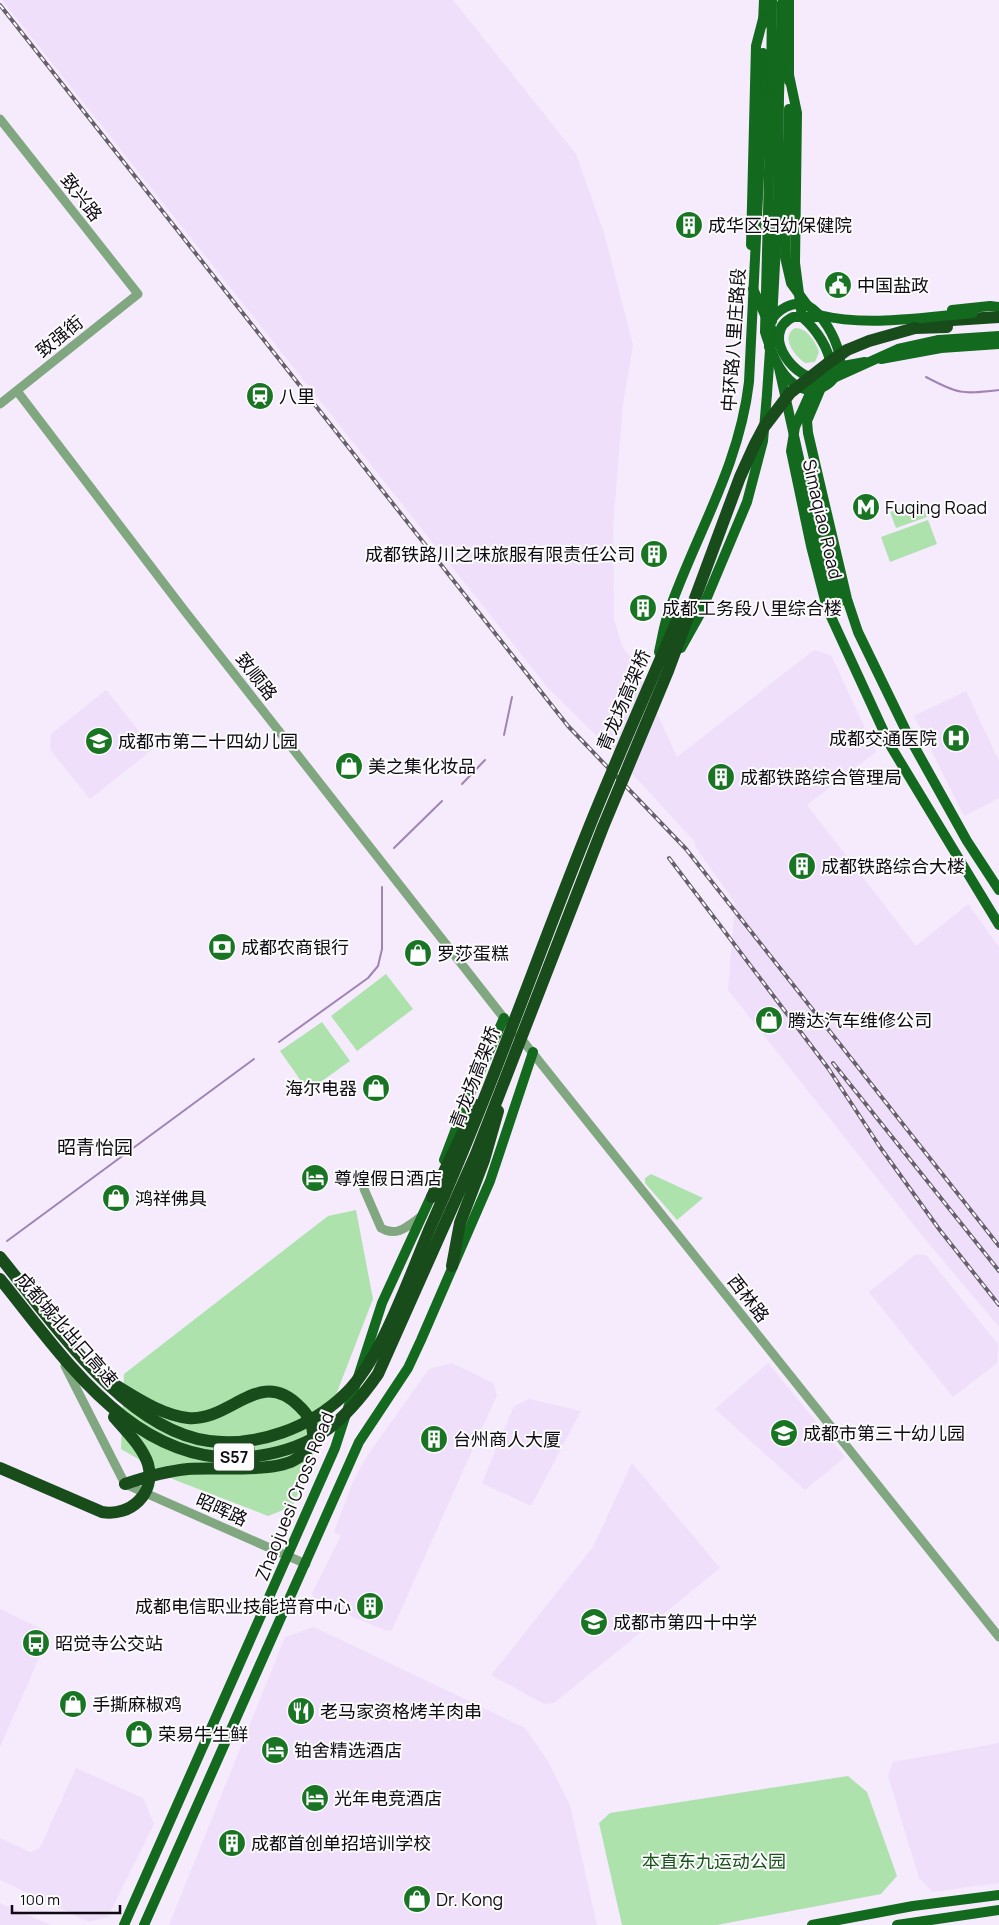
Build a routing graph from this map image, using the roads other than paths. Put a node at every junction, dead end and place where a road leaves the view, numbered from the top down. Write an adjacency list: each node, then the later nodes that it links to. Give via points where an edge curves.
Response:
1 (764, 0): 5 (main road, 中环路八里庄路段)
2 (772, 0): 7 (main road)
3 (783, 0): 7 (main road)
4 (789, 0): 6 (main road)
5 (763, 20): 7 (main road, 中环路八里庄路段); 18 (main road, via 756,46 750,283)
6 (790, 75): 10 (main road, bridge, via 785,257 790,284); 13 (main road, via 797,113 795,263)
7 (771, 95): 18 (main road, bridge, via 764,327); 26 (main road, 中环路八里庄路段, bridge, via 746,410 730,464 668,613); 27 (main road, 中环路八里庄路段, bridge, via 775,283 763,441 747,502 700,614)
8 (0, 119): 9 (street, 致兴路)
9 (138, 294): 21 (street, 致强街)
10 (807, 305): 12 (main road, bridge); 18 (main road, bridge, via 794,304 778,312 770,322)
11 (999, 309): 12 (main road, bridge, via 866,321 840,320); 13 (main road, via 990,306 862,319)
12 (818, 314): 20 (main road, bridge, via 837,343 841,365)
13 (802, 317): 18 (main road, via 784,322); 20 (main road, via 827,350)
14 (999, 317): 26 (highway, 青龙场高架桥, bridge, via 914,322 869,333 831,351 794,378 754,428)
15 (999, 324): 27 (highway, 青龙场高架桥, bridge, via 915,328 869,341 847,350 790,393 764,427 740,478)
16 (999, 336): 20 (main road, bridge, via 939,340 898,349)
17 (999, 344): 20 (main road, via 941,348)
18 (774, 345): 19 (main road, bridge); 20 (main road, via 799,373)
19 (778, 365): 20 (main road, bridge, via 795,385 809,391); 23 (main road, bridge, via 826,580)
20 (826, 378): 23 (main road, via 804,417 802,437); 24 (main road, Simaqiao Road, via 807,421 808,433 835,551); 25 (main road, Simaqiao Road, via 795,427 791,451 824,599)
21 (17, 391): 22 (street, 致强街); 30 (street, 致顺路)
22 (0, 404)
23 (838, 604): 24 (main road); 25 (main road)
24 (858, 632): 28 (main road, Simaqiao Road, via 909,737 967,841)
25 (841, 638): 29 (main road, Simaqiao Road, via 890,744)
26 (656, 667): 32 (highway, 青龙场高架桥, bridge, via 591,823)
27 (668, 671): 32 (highway, 青龙场高架桥, bridge)
28 (999, 890)
29 (999, 925)
30 (473, 979): 31 (street, 西林路)
31 (504, 1018): 33 (street, 西林路); 35 (main road, Zhaojuesi Cross Road, via 463,1110)
32 (508, 1052): 35 (highway, bridge); 37 (highway, 青龙场高架桥, bridge, via 476,1154); 39 (highway, bridge, via 484,1160 460,1223)
33 (533, 1052): 39 (main road, Zhaojuesi Cross Road, via 490,1181); 48 (street, 西林路)
34 (364, 1189): 36 (street, via 381,1228 386,1231 399,1232)
35 (432, 1197): 36 (main road, Zhaojuesi Cross Road)
36 (422, 1216): 46 (main road, Zhaojuesi Cross Road, via 382,1302 335,1448)
37 (426, 1252): 42 (highway, 成都城北出口高速 / S57, bridge, via 364,1371 346,1394 315,1419 287,1431 236,1442 206,1441 176,1431 148,1416); 43 (highway, 成都城北出口高速 / S57, bridge, via 378,1374 356,1406 332,1428 276,1453 214,1458 188,1453 158,1441 124,1418)
38 (0, 1257): 42 (highway, 成都城北出口高速 / S57, bridge)
39 (452, 1266): 47 (main road, Zhaojuesi Cross Road, via 408,1368 359,1442)
40 (0, 1267): 45 (street, via 31,1305 81,1394)
41 (0, 1279): 43 (highway, 成都城北出口高速 / S57, bridge)
42 (98, 1375): 45 (highway, bridge, via 164,1412 189,1418 212,1416 240,1400 266,1390 275,1391 294,1400 308,1418 313,1434 311,1445 303,1455 280,1466 187,1469)
43 (80, 1377): 44 (highway, bridge, via 148,1464 148,1482 138,1503 123,1512 102,1512)
44 (0, 1468)
45 (125, 1484): 46 (street, 昭晖路)
46 (289, 1556): 47 (street, 昭晖路); 51 (main road, Zhaojuesi Cross Road)
47 (306, 1564): 52 (main road, Zhaojuesi Cross Road)
48 (999, 1637)
49 (999, 1895): 53 (main road, via 913,1906)
50 (999, 1910): 54 (main road)
51 (124, 1925)
52 (144, 1925)
53 (812, 1925)
54 (897, 1925)

